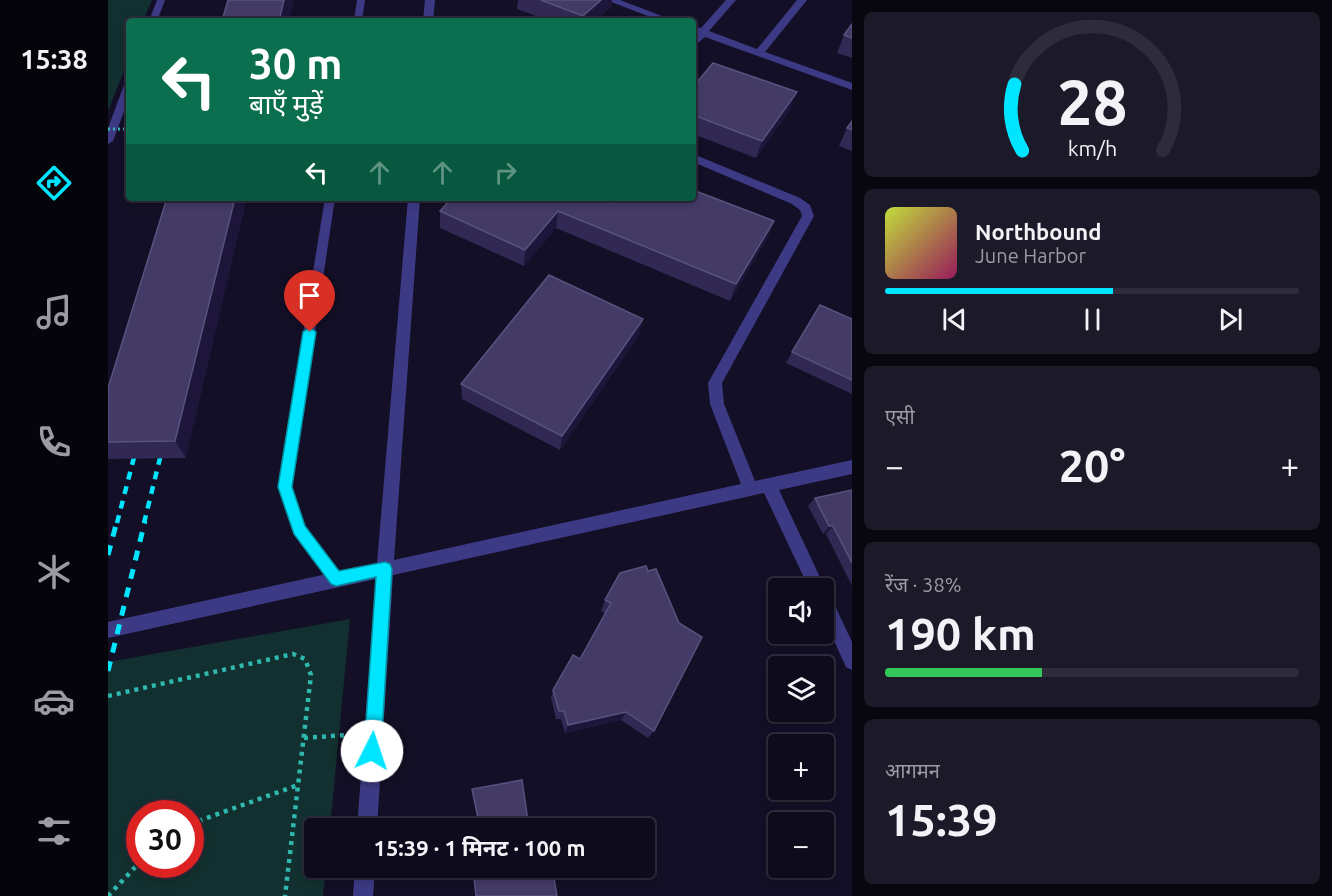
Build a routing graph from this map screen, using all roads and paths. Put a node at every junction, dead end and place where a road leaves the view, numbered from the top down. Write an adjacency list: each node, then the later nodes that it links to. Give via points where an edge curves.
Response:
1 (161, 0): 7 (lane)
2 (361, 0): 8 (lane)
3 (430, 0): 9 (street)
4 (611, 0): 10 (street)
5 (731, 0): 11 (street)
6 (802, 0): 12 (street)
7 (154, 18)
8 (358, 18)
9 (428, 18)
10 (662, 18)
11 (698, 31): 12 (street)
12 (759, 53): 13 (street)
13 (852, 87)
14 (126, 94): 17 (lane)
15 (108, 129): 16 (path, bridge)
16 (126, 129)
17 (108, 141)
18 (696, 159): 23 (street, via 796,201 806,208 808,216 715,383 717,404)
19 (330, 201): 26 (lane, via 285,487 299,529)
20 (414, 201): 24 (street)
21 (852, 466): 22 (street)
22 (768, 484): 23 (street); 25 (street)
23 (750, 487): 24 (street)
24 (385, 569): 26 (street); 31 (street)
25 (812, 578)
26 (336, 579): 28 (street)
27 (834, 622): 29 (street)
28 (108, 630)
29 (852, 661)
30 (108, 696): 32 (path, via 293,654 305,659 311,675)
31 (374, 732): 32 (path); 34 (street)
32 (304, 738): 33 (path)
33 (298, 786): 35 (path); 39 (path)
34 (368, 818)
35 (204, 819)
36 (126, 875): 38 (path)
37 (364, 878): 40 (street)
38 (108, 896)
39 (285, 896)
40 (363, 896)

